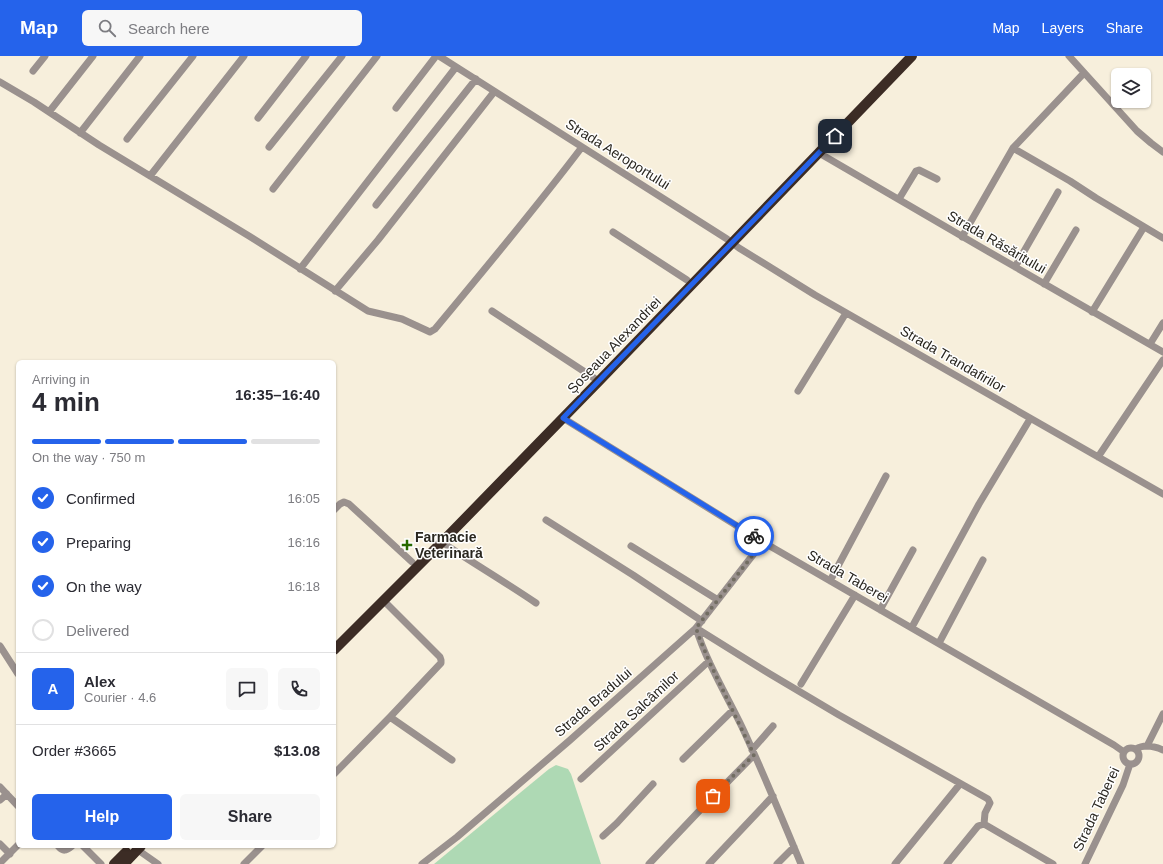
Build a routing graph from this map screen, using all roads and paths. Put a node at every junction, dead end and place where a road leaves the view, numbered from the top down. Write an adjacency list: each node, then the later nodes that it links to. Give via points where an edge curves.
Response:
1 (45, 56): 14 (street)
2 (93, 56): 20 (street)
3 (140, 56): 22 (street)
4 (193, 56): 23 (street)
5 (244, 56): 29 (street)
6 (306, 56): 21 (street)
7 (342, 56): 24 (street)
8 (377, 56): 31 (street)
9 (438, 56): 13 (street, Strada Aeroportului); 19 (street)
10 (903, 56): 40 (highway, Șoseaua Alexandriei)
11 (912, 56): 28 (highway, Șoseaua Alexandriei)
12 (1069, 56): 15 (street)
13 (456, 67): 16 (street, Strada Aeroportului); 42 (street)
14 (33, 71)
15 (1084, 74): 26 (street); 27 (street, via 1137,131)
16 (476, 80): 18 (street, Strada Aeroportului); 34 (street)
17 (0, 82): 20 (street)
18 (494, 92): 25 (street, Strada Aeroportului); 45 (street)
19 (396, 108)
20 (49, 112): 22 (street)
21 (258, 118)
22 (80, 133): 29 (street)
23 (127, 139)
24 (269, 147)
25 (582, 147): 40 (street, Strada Aeroportului); 45 (street, via 506,244 432,331 426,331 402,319 368,311)
26 (1013, 148): 35 (street); 38 (street)
27 (1163, 152)
28 (819, 153): 33 (street, Strada Răsăritului); 40 (highway, Șoseaua Alexandriei)
29 (150, 176): 42 (street)
30 (937, 179): 33 (street, via 919,170 916,171)
31 (273, 189)
32 (1058, 192): 41 (street)
33 (899, 199): 38 (street, Strada Răsăritului)
34 (376, 205)
35 (1144, 227): 39 (street); 47 (street)
36 (1076, 230): 44 (street)
37 (613, 232): 43 (street)
38 (962, 237): 41 (street, Strada Răsăritului)
39 (1163, 238)
40 (730, 241): 43 (highway, Șoseaua Alexandriei); 48 (street, Strada Trandafirilor); 55 (highway, Șoseaua Alexandriei)
41 (1015, 268): 44 (street, Strada Răsăritului)
42 (300, 269): 45 (street)
43 (687, 280): 53 (highway, Șoseaua Alexandriei)
44 (1044, 284): 47 (street, Strada Răsăritului)
45 (335, 290)
46 (492, 311): 53 (street)
47 (1092, 312): 50 (street, Strada Răsăritului)
48 (846, 313): 54 (street); 56 (street, Strada Trandafirilor)
49 (1163, 323): 50 (street)
50 (1150, 344): 51 (street, Strada Răsăritului)
51 (1163, 352)
52 (1163, 360): 57 (street)
53 (594, 378): 68 (highway, Șoseaua Alexandriei)
54 (798, 392)
55 (563, 418): 63 (highway, Șoseaua Alexandriei); 64 (street, Strada Taberei)
56 (1030, 419): 57 (street, Strada Trandafirilor); 76 (street, via 979,504)
57 (1098, 457): 60 (street, Strada Trandafirilor)
58 (886, 476): 69 (street)
59 (885, 487): 69 (street)
60 (1163, 494)
61 (336, 508): 68 (street, via 344,502 349,504)
62 (546, 520): 75 (street)
63 (442, 542): 71 (highway, Șoseaua Alexandriei); 73 (street)
64 (763, 542): 69 (street, Strada Taberei); 72 (street, Strada Bradului)
65 (631, 546): 72 (street)
66 (913, 550): 74 (street)
67 (983, 560): 79 (street)
68 (412, 562): 78 (highway, Șoseaua Alexandriei)
69 (832, 582): 70 (street, Strada Taberei)
70 (855, 595): 74 (street, Strada Taberei); 84 (street)
71 (383, 600): 81 (highway, Șoseaua Alexandriei); 87 (street, via 441,660)
72 (718, 600): 75 (street, Strada Bradului)
73 (536, 603)
74 (880, 610): 76 (street, Strada Taberei)
75 (702, 621): 77 (street, Strada Bradului)
76 (912, 627): 79 (street, Strada Taberei)
77 (696, 628): 82 (street); 100 (street, via 839,716); 125 (street, Strada Bradului, via 563,746)
78 (336, 641)
79 (939, 643): 93 (street, Strada Taberei)
80 (0, 646): 83 (street)
81 (336, 648)
82 (709, 661): 85 (street); 98 (street, Strada Salcâmilor)
83 (16, 671)
84 (801, 684)
85 (733, 710): 92 (street); 94 (street)
86 (1163, 714): 89 (street)
87 (390, 717): 95 (street); 97 (street)
88 (773, 726): 92 (street)
89 (1147, 746): 90 (street); 91 (street)
90 (1136, 749): 93 (street, Strada Taberei, via 1129,748); 96 (street, Strada Taberei, via 1139,753 1138,760)
91 (1163, 750)
92 (753, 752): 103 (street); 126 (street)
93 (1124, 752): 96 (street, Strada Taberei, via 1123,759)
94 (683, 759)
95 (452, 760)
96 (1130, 764): 133 (street, Strada Taberei, via 1123,785)
97 (336, 772)
98 (580, 779)
99 (653, 784): 107 (street)
100 (960, 784): 106 (street, via 989,801); 130 (street)
101 (0, 787): 102 (street)
102 (7, 794): 104 (street); 105 (street)
103 (773, 796): 110 (street); 127 (street)
104 (0, 800)
105 (16, 804)
106 (984, 824): 131 (street, via 978,826); 132 (street)
107 (603, 836)
108 (0, 844): 118 (street)
109 (16, 847): 118 (street)
110 (794, 847): 128 (street); 129 (street)
111 (60, 848): 112 (street, via 65,851)
112 (70, 848)
113 (85, 848): 120 (street)
114 (136, 848): 121 (highway)
115 (136, 848): 122 (highway)
116 (138, 848): 123 (street)
117 (260, 848): 124 (street)
118 (10, 854): 119 (street)
119 (0, 864)
120 (101, 864)
121 (114, 864)
122 (124, 864)
123 (158, 864)
124 (244, 864)
125 (422, 864)
126 (649, 864)
127 (709, 864)
128 (777, 864)
129 (801, 864)
130 (894, 864)
131 (946, 864)
132 (1053, 864)
133 (1085, 864)

